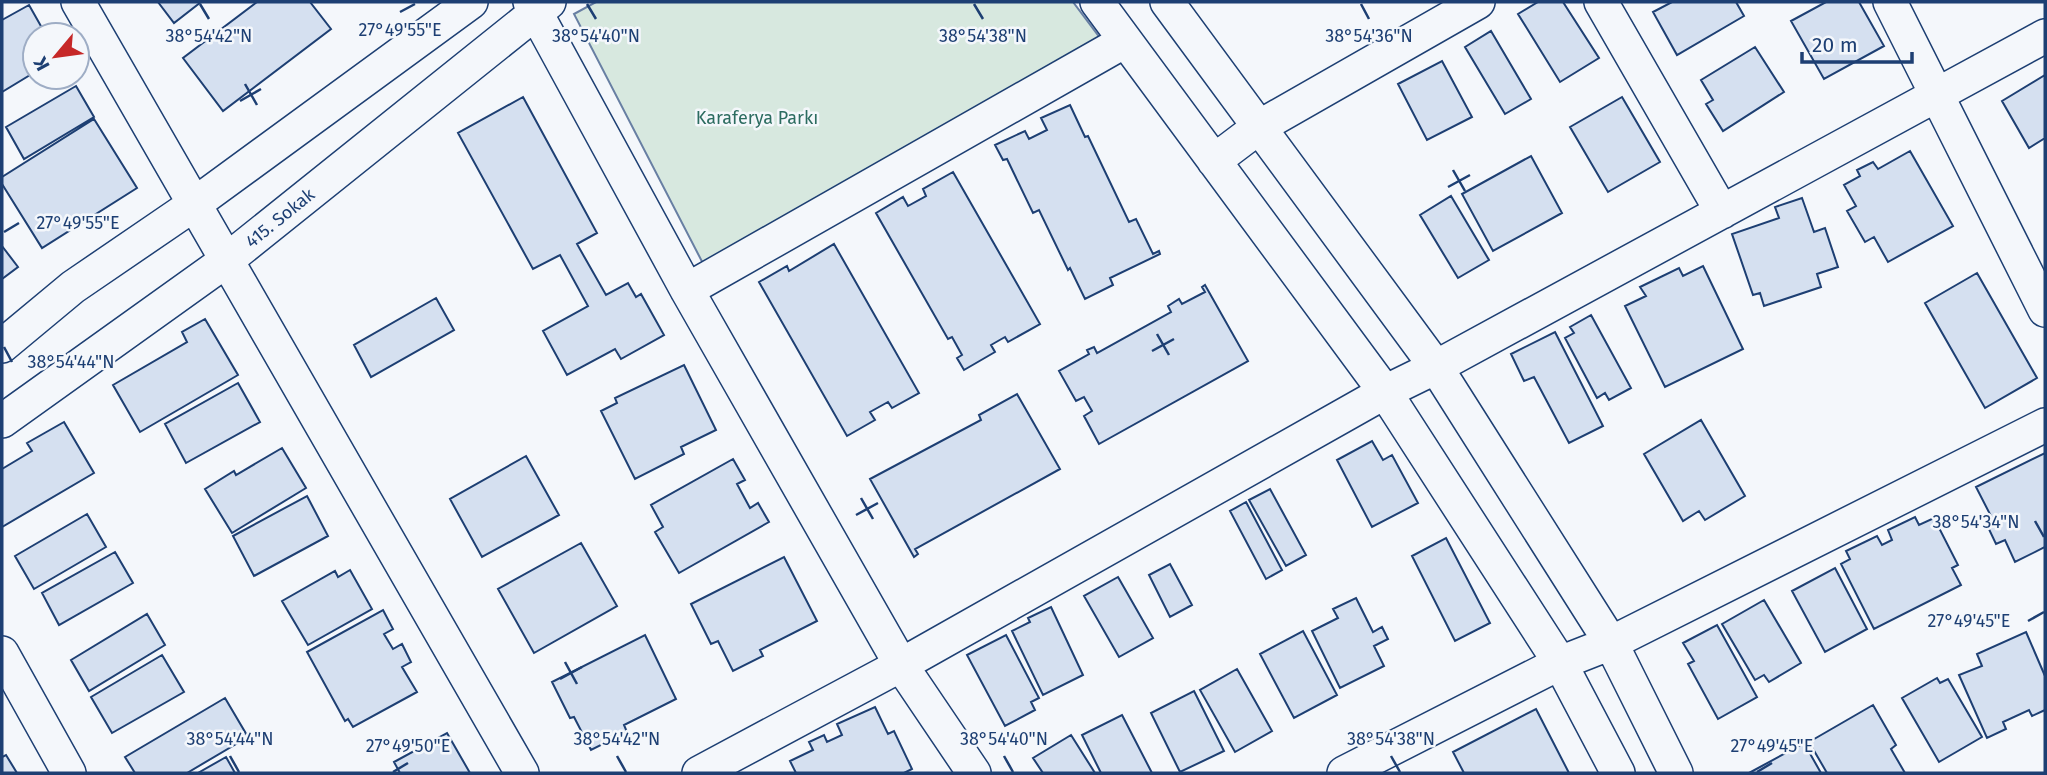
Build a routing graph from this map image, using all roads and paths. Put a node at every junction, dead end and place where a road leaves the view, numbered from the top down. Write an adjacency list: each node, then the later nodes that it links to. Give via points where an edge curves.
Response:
1 (78, 2): 14 (street)
2 (471, 2): 14 (street)
3 (1097, 2): 10 (street)
4 (1167, 2): 12 (street)
5 (1478, 2): 12 (street)
6 (1601, 2): 15 (street)
7 (1890, 2): 11 (street)
8 (538, 5): 16 (street, 415. Sokak); 17 (street)
9 (2045, 36): 11 (street)
10 (1125, 41): 13 (street); 17 (street)
11 (1937, 95): 15 (street); 18 (street)
12 (1259, 127): 13 (street); 20 (street)
13 (1214, 161): 21 (street)
14 (195, 203): 16 (street); 19 (street, via 73,288)
15 (1722, 212): 20 (street)
16 (227, 260): 22 (street, 415. Sokak); 29 (street)
17 (687, 290): 27 (street)
18 (2045, 310)
19 (2, 346)
20 (1436, 367): 21 (street); 24 (street)
21 (1385, 391): 26 (street); 27 (street)
22 (2, 421)
23 (2045, 425): 24 (street)
24 (1611, 643): 26 (street); 34 (street)
25 (2, 653): 28 (street)
26 (1560, 663): 32 (street); 33 (street)
27 (901, 665): 30 (street); 31 (street)
28 (69, 773)
29 (522, 773)
30 (699, 773)
31 (974, 773)
32 (1345, 773)
33 (1618, 773)
34 (1676, 773)

